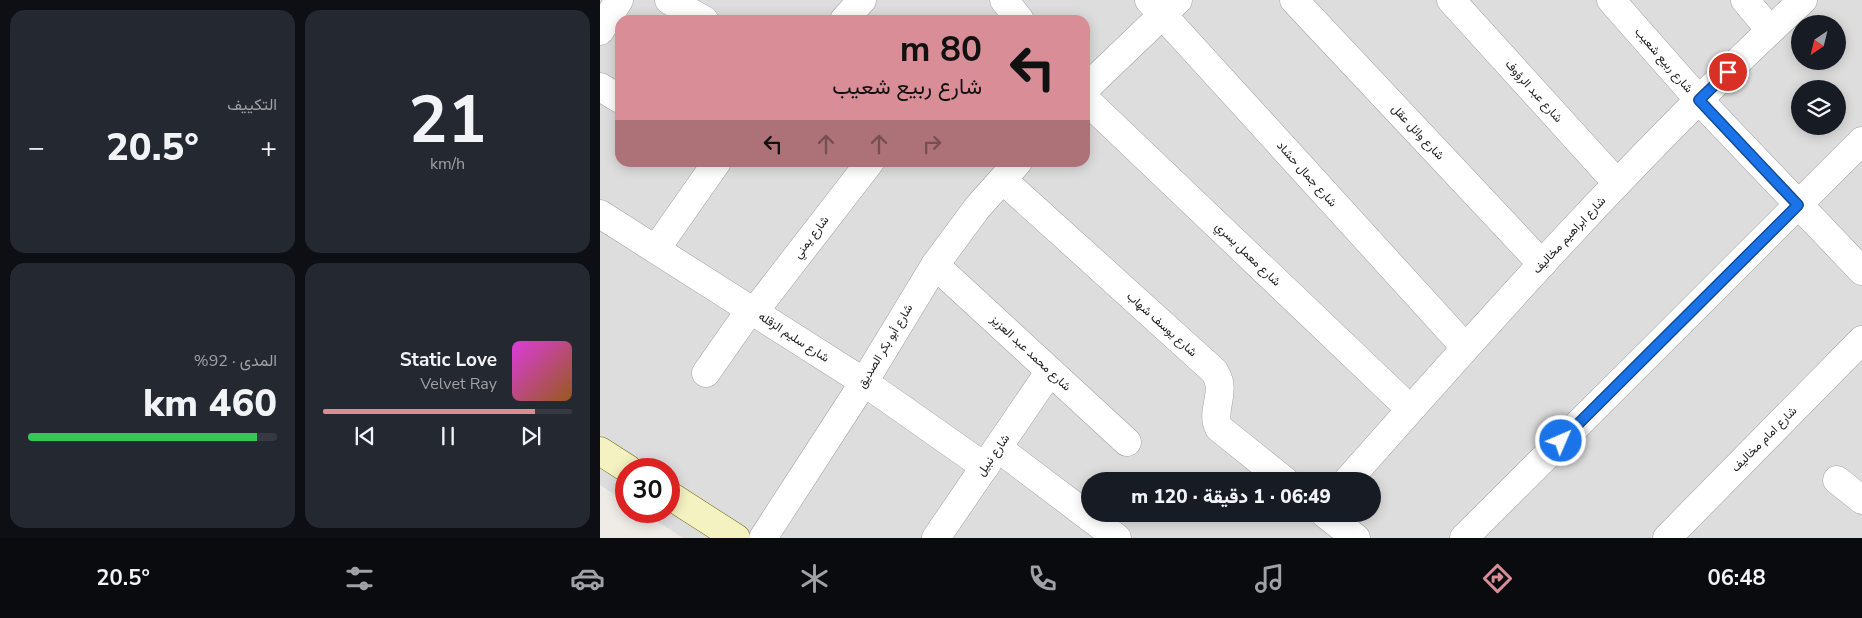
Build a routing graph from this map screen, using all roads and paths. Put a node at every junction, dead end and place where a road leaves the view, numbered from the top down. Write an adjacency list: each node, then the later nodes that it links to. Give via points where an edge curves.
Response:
1 (619, 0): 13 (street)
2 (668, 0): 10 (street)
3 (862, 0): 11 (street)
4 (1294, 0): 28 (street, شارع وائل عقل)
5 (1451, 0): 23 (street, شارع عبد الرؤوف)
6 (1611, 0): 17 (street, شارع ربيع شعيب)
7 (1744, 0): 12 (street)
8 (1803, 0): 12 (street, شارع ابراهيم مخاليف)
9 (1163, 5): 14 (street); 32 (street, شارع جمال حشاد)
10 (695, 15)
11 (848, 15)
12 (1770, 30): 17 (street, شارع ابراهيم مخاليف)
13 (600, 31)
14 (1090, 84)
15 (600, 87): 16 (street)
16 (615, 96)
17 (1699, 100): 23 (street, شارع ابراهيم مخاليف); 24 (street, شارع ربيع شعيب)
18 (1090, 104): 36 (street, شارع معمل يسري)
19 (1862, 142): 24 (street)
20 (713, 167): 26 (street)
21 (866, 167): 30 (street, شارع يمني)
22 (1010, 171): 27 (street, شارع أبو بكر الصديق); 41 (street, شارع يوسف شهاب, via 1214,371 1220,392 1216,422 1219,428)
23 (1618, 182): 28 (street, شارع ابراهيم مخاليف)
24 (1798, 205): 29 (street, شارع ربيع شعيب); 52 (street)
25 (600, 214): 26 (street, شارع سليم الزقله)
26 (656, 249): 30 (street, شارع سليم الزقله)
27 (935, 264): 33 (street, شارع محمد عبد العزيز); 35 (street, شارع أبو بكر الصديق)
28 (1542, 264): 32 (street, شارع ابراهيم مخاليف)
29 (1862, 271)
30 (752, 311): 34 (street, شارع يمني); 35 (street, شارع سليم الزقله)
31 (1862, 340): 53 (street, شارع امام مخاليف)
32 (1465, 347): 36 (street, شارع ابراهيم مخاليف)
33 (1050, 371): 37 (street, شارع محمد عبد العزيز); 39 (street, شارع نبيل)
34 (706, 373)
35 (864, 382): 39 (street, شارع سليم الزقله); 49 (street, شارع أبو بكر الصديق)
36 (1410, 409): 42 (street, شارع ابراهيم مخاليف)
37 (1127, 442)
38 (600, 451): 40 (main road)
39 (992, 457): 47 (street, شارع نبيل); 50 (street, شارع سليم الزقله)
40 (615, 461)
41 (1274, 472)
42 (1355, 472)
43 (1837, 480): 44 (street)
44 (1862, 500)
45 (680, 502): 48 (main road)
46 (1336, 522): 51 (street)
47 (941, 536)
48 (736, 538)
49 (763, 538)
50 (1117, 538)
51 (1356, 538)
52 (1464, 538)
53 (1667, 538)

